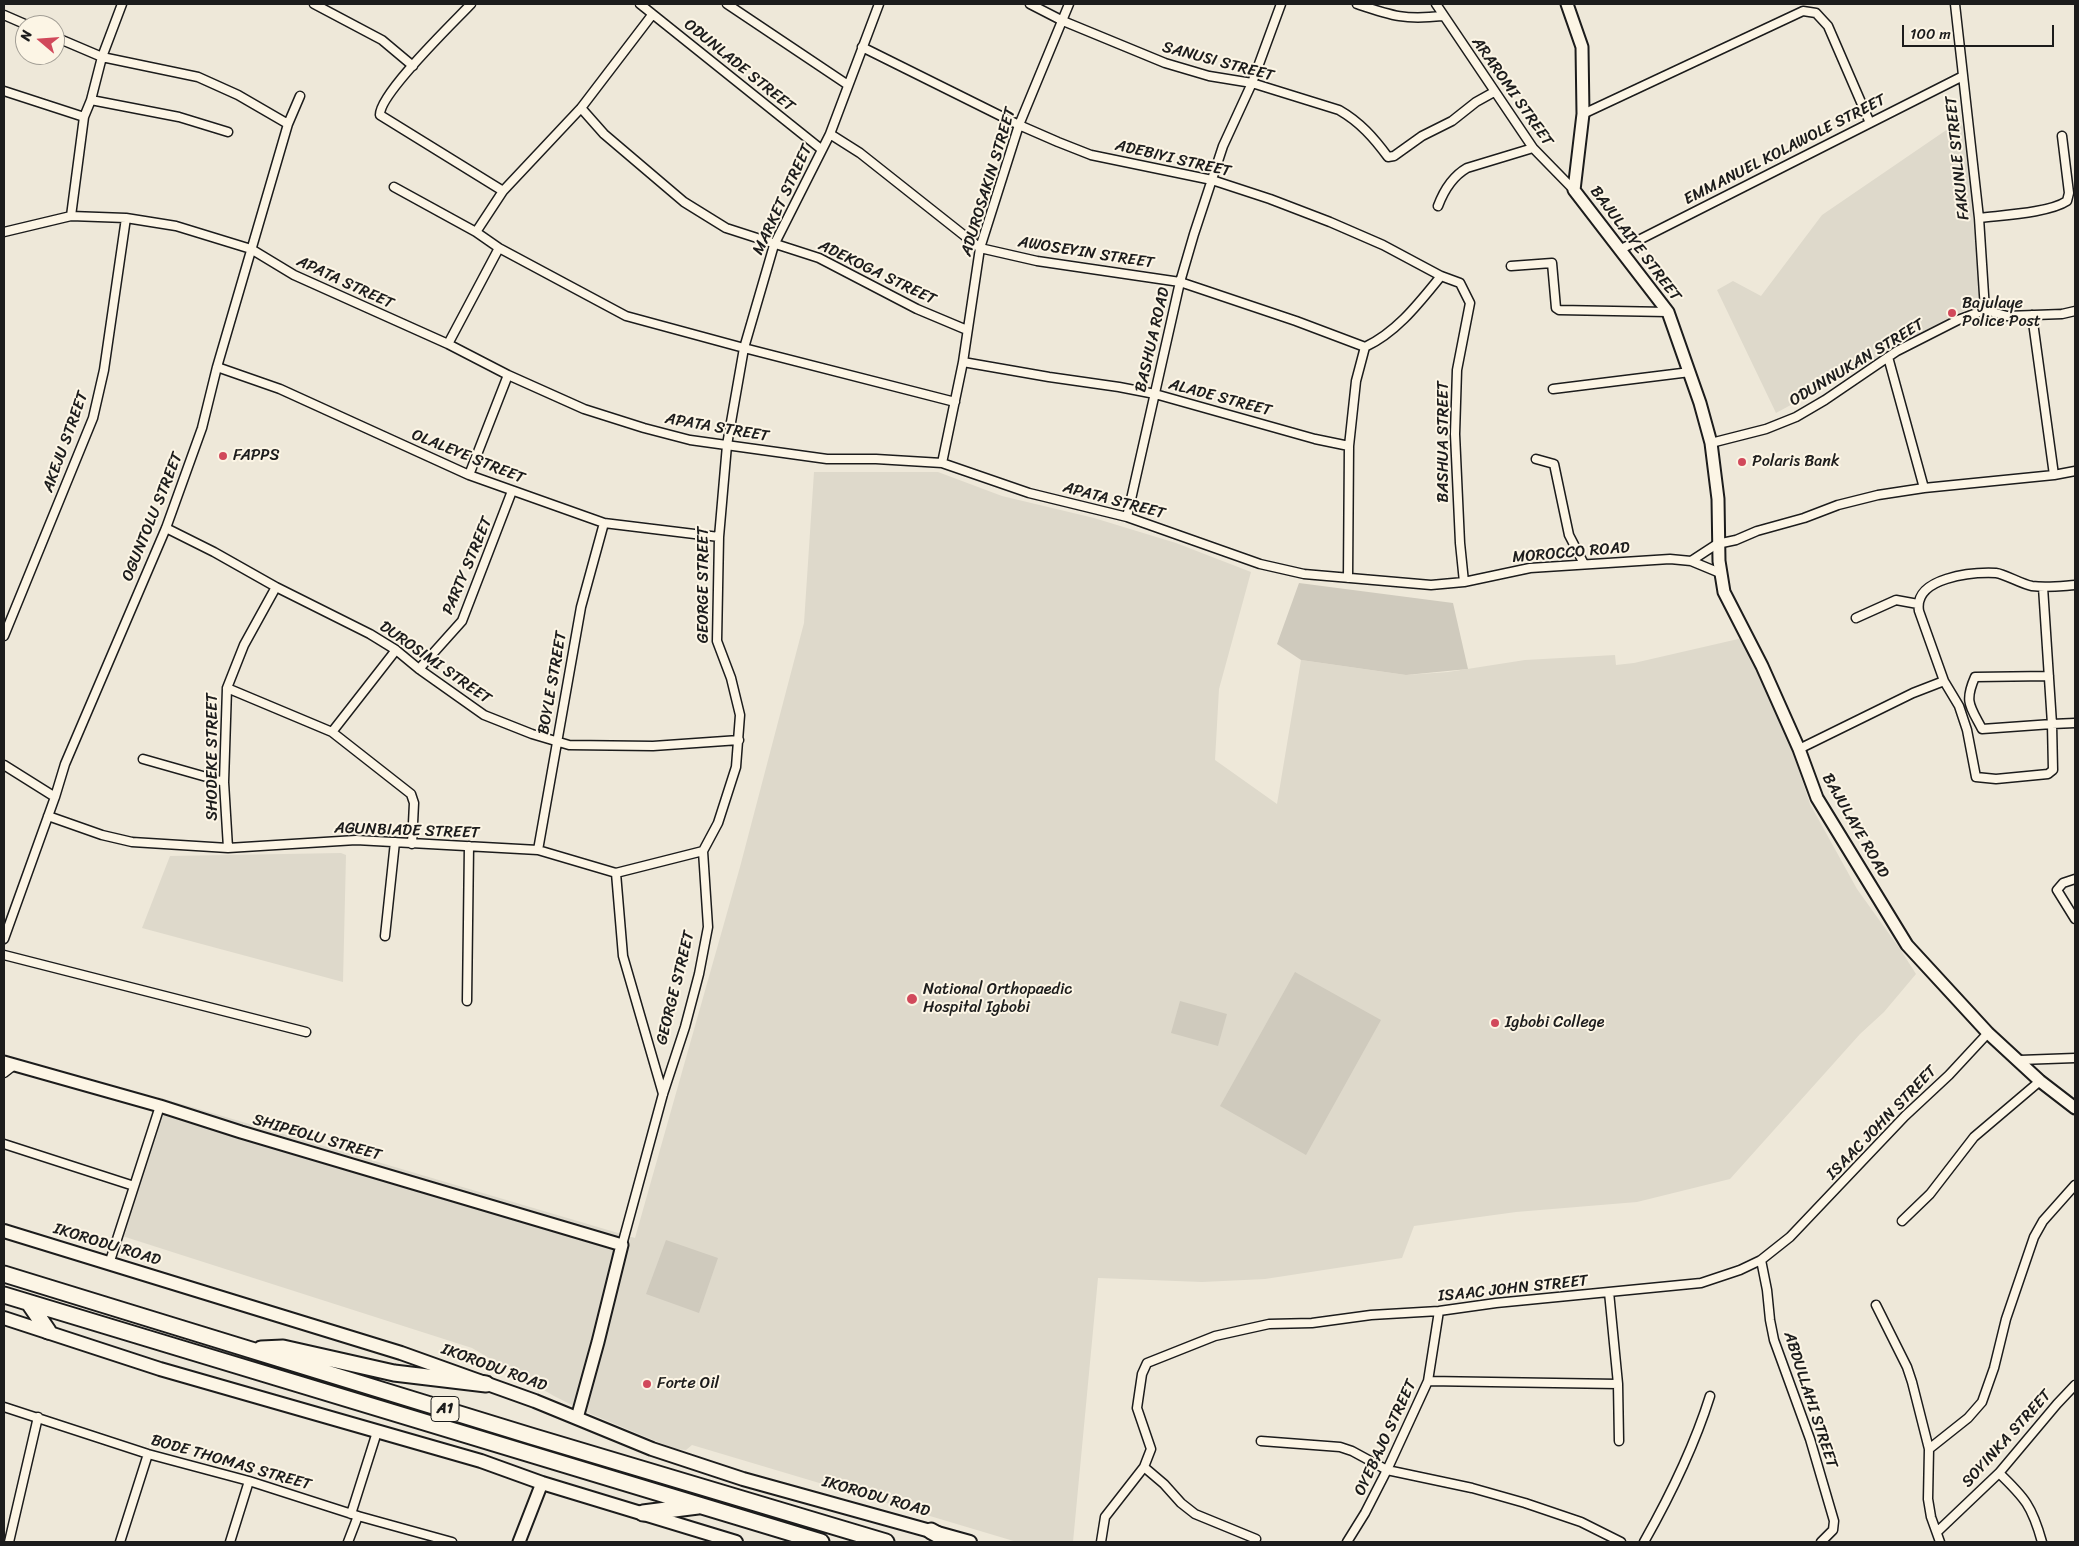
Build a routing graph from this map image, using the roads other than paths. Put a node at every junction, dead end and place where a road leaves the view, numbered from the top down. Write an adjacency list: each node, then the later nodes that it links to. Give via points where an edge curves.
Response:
1 (122, 4): 20 (street)
2 (314, 4): 21 (street, via 382,40)
3 (471, 4): 21 (street)
4 (640, 4): 15 (street, ODUNLADE STREET)
5 (727, 4): 24 (street)
6 (879, 4): 19 (street, MARKET STREET)
7 (1030, 4): 17 (street, SANUSI STREET)
8 (1069, 4): 17 (street, ADUROSAKIN STREET)
9 (1281, 4): 23 (street, BASHUA ROAD)
10 (1357, 4): 16 (street, via 1401,18)
11 (1436, 4): 16 (street, ARAROMI STREET)
12 (1567, 4): 30 (street, BAJULAIYE STREET, via 1582,47)
13 (1955, 4): 22 (street, FAKUNLE STREET)
14 (1802, 7): 30 (street); 32 (street, via 1816,13 1828,26)
15 (652, 15): 29 (street); 39 (street, ODUNLADE STREET)
16 (1442, 16): 26 (street, ARAROMI STREET)
17 (1063, 21): 23 (street, SANUSI STREET, via 1165,63 1209,76); 34 (street, ADUROSAKIN STREET)
18 (65, 41): 20 (street)
19 (862, 47): 24 (street, MARKET STREET); 34 (street, ADEBIYI STREET)
20 (102, 57): 28 (street); 33 (street, via 198,77 238,95)
21 (413, 66): 43 (street, via 380,110 380,115)
22 (1963, 76): 32 (street, EMMANUEL KOLAWOLE STREET); 47 (street, FAKUNLE STREET)
23 (1252, 83): 26 (street, SANUSI STREET, via 1339,110 1369,133 1391,158); 40 (street, BASHUA ROAD, via 1223,146)
24 (848, 85): 36 (street, MARKET STREET)
25 (4, 90): 31 (street)
26 (1494, 92): 38 (street, ARAROMI STREET)
27 (300, 96): 33 (street, OGUNTOLU STREET)
28 (91, 100): 31 (street); 35 (street, via 179,117)
29 (581, 108): 43 (street); 50 (street, ADEKOGA STREET, via 604,134 684,202 726,228)
30 (1583, 114): 42 (street, BAJULAIYE STREET)
31 (84, 117): 45 (street)
32 (1870, 123): 54 (street, EMMANUEL KOLAWOLE STREET)
33 (288, 124): 53 (street, OGUNTOLU STREET)
34 (1018, 125): 40 (street, ADEBIYI STREET, via 1091,155); 52 (street, ADUROSAKIN STREET)
35 (228, 132)
36 (830, 134): 39 (street, MARKET STREET); 52 (street, AWOSEYIN STREET)
37 (2062, 136): 47 (street, via 2069,192 2067,200 2061,205 2043,209)
38 (1533, 148): 42 (street, ARAROMI STREET); 44 (street, via 1458,173)
39 (821, 149): 50 (street, MARKET STREET)
40 (1212, 180): 56 (street, ADEBIYI STREET, via 1330,222 1383,245); 57 (street, BASHUA ROAD)
41 (394, 187): 49 (street)
42 (1574, 190): 54 (street, BAJULAIYE STREET)
43 (503, 191): 49 (street)
44 (1438, 206)
45 (71, 216): 46 (street, APATA STREET); 48 (street, APATA STREET)
46 (126, 218): 53 (street, APATA STREET, via 176,226); 102 (street, AKEJU STREET, via 104,370 93,418)
47 (1979, 218): 59 (street, FAKUNLE STREET)
48 (4, 232)
49 (476, 232): 51 (street)
50 (774, 245): 63 (street, ADEKOGA STREET, via 819,258 917,309); 66 (street, MARKET STREET)
51 (498, 248): 64 (street); 66 (street, via 626,316)
52 (980, 248): 57 (street, AWOSEYIN STREET, via 1037,261); 63 (street, ADUROSAKIN STREET)
53 (252, 249): 64 (street, APATA STREET, via 294,275); 69 (street, OGUNTOLU STREET)
54 (1621, 249): 61 (street, BAJULAIYE STREET)
55 (1511, 266): 61 (street, via 1552,263 1558,310)
56 (1441, 276): 58 (street, ADEBIYI STREET, via 1460,282); 65 (street, via 1411,312 1379,340)
57 (1180, 282): 65 (street, AWOSEYIN STREET); 73 (street, BASHUA ROAD)
58 (1470, 303): 95 (street, BASHUA STREET, via 1457,370 1455,434)
59 (1985, 310): 62 (street, via 2007,316); 67 (street, ODUNNUKAN STREET, via 1958,320)
60 (2075, 311): 62 (street)
61 (1668, 312): 70 (street, BAJULAIYE STREET)
62 (2032, 315): 82 (street)
63 (966, 330): 68 (street, ADUROSAKIN STREET)
64 (448, 344): 71 (street, APATA STREET)
65 (1365, 347): 77 (street, via 1356,381)
66 (744, 348): 74 (street); 76 (street, MARKET STREET)
67 (1888, 357): 75 (street, ODUNNUKAN STREET, via 1796,416 1766,429); 83 (street)
68 (963, 362): 73 (street, ALADE STREET); 74 (street, ADUROSAKIN STREET)
69 (217, 367): 81 (street, OLALEYE STREET, via 280,389); 88 (street, OGUNTOLU STREET, via 202,428)
70 (1690, 372): 72 (street); 75 (street, BAJULAIYE STREET)
71 (508, 375): 76 (street, APATA STREET, via 584,408 636,425 690,440); 81 (street)
72 (1553, 389)
73 (1155, 394): 77 (street, ALADE STREET); 86 (street, BASHUA ROAD)
74 (955, 402): 79 (street, ADUROSAKIN STREET)
75 (1711, 443): 85 (street, BAJULAIYE STREET)
76 (726, 445): 79 (street, APATA STREET, via 827,459); 89 (street, GEORGE STREET)
77 (1349, 446): 94 (street)
78 (1536, 459): 92 (street, via 1554,464 1570,535)
79 (942, 463): 86 (street, APATA STREET, via 1028,493)
80 (2075, 471): 82 (street)
81 (469, 475): 84 (street, OLALEYE STREET)
82 (2054, 476): 83 (street)
83 (1924, 488): 90 (street, via 1838,505)
84 (512, 491): 87 (street, OLALEYE STREET); 104 (street, PARTY STREET, via 462,621)
85 (1718, 499): 90 (street, BAJULAYE ROAD)
86 (1127, 517): 94 (street, APATA STREET, via 1260,564 1304,574)
87 (604, 523): 89 (street, OLALEYE STREET); 112 (street, BOYLE STREET, via 581,607)
88 (166, 528): 98 (street, DUROSIMI STREET); 117 (street, OGUNTOLU STREET, via 83,720)
89 (719, 537): 111 (street, GEORGE STREET, via 717,641 740,715)
90 (1717, 544): 91 (street); 93 (street, BAJULAYE ROAD)
91 (1691, 561): 92 (street, MOROCCO ROAD, via 1670,559); 93 (street, MOROCCO ROAD)
92 (1584, 564): 95 (street, MOROCCO ROAD, via 1530,568)
93 (1720, 573): 113 (street, BAJULAYE ROAD, via 1724,592)
94 (1348, 578): 96 (street, APATA STREET, via 1431,586)
95 (1464, 582): 96 (street, MOROCCO ROAD)
96 (1454, 584)
97 (2075, 585): 99 (street)
98 (276, 587): 103 (street, DUROSIMI STREET); 107 (street, SHODEKE STREET, via 244,644)
99 (2043, 587): 100 (street, via 2014,581 1998,573 1947,577 1925,590); 105 (street)
100 (1918, 604): 101 (street, via 1896,600); 106 (street)
101 (1856, 618)
102 (4, 636)
103 (396, 650): 104 (street, DUROSIMI STREET); 110 (street)
104 (419, 669): 112 (street, DUROSIMI STREET, via 484,715)
105 (2049, 676): 109 (street); 109 (street, via 1975,677 1968,692 1982,729)
106 (1944, 681): 109 (street, via 1959,706 1976,777 1991,779 2048,774 2054,763); 113 (street)
107 (227, 688): 110 (street); 116 (street, SHODEKE STREET)
108 (2075, 723): 109 (street)
109 (2052, 724)
110 (332, 732): 120 (street, via 411,794 414,803)
111 (739, 740): 112 (street, DUROSIMI STREET, via 653,746 569,745); 124 (street, GEORGE STREET, via 736,767 718,823)
112 (556, 741): 123 (street, BOYLE STREET)
113 (1799, 749): 133 (street, BAJULAYE ROAD, via 1817,798 1907,945)
114 (143, 759): 116 (street)
115 (4, 765): 117 (street)
116 (224, 782): 122 (street, SHODEKE STREET)
117 (55, 798): 118 (street, OGUNTOLU STREET)
118 (48, 816): 122 (street, AGUNBIADE STREET, via 125,842); 129 (street, OGUNTOLU STREET)
119 (395, 842): 120 (street, AGUNBIADE STREET); 122 (street, AGUNBIADE STREET, via 356,840); 128 (street)
120 (412, 844): 121 (street, AGUNBIADE STREET)
121 (469, 846): 123 (street, AGUNBIADE STREET); 131 (street)
122 (228, 848)
123 (538, 850): 125 (street, AGUNBIADE STREET)
124 (703, 851): 125 (street); 138 (street, GEORGE STREET, via 708,927 685,1027)
125 (616, 873): 138 (street, via 623,956)
126 (2075, 879): 127 (street, via 2063,883 2057,890)
127 (2075, 919)
128 (385, 936)
129 (4, 939)
130 (4, 955): 132 (street)
131 (467, 1001)
132 (306, 1032)
133 (1988, 1033): 135 (street, BAJULAYE ROAD); 147 (street, ISAAC JOHN STREET, via 1805,1222)
134 (2075, 1058): 135 (street)
135 (2020, 1060): 137 (street, BAJULAYE ROAD)
136 (7, 1067): 139 (street, SHIPEOLU STREET)
137 (2040, 1081): 140 (street, BAJULAYE ROAD); 144 (street, via 1974,1137 1930,1194)
138 (663, 1094): 146 (street, GEORGE STREET)
139 (160, 1106): 143 (street); 146 (street, SHIPEOLU STREET)
140 (2075, 1108)
141 (4, 1144): 143 (street)
142 (2075, 1185): 169 (street, via 2043,1221 2034,1237 1982,1402 1968,1418)
143 (134, 1186): 148 (street)
144 (1902, 1221)
145 (4, 1231): 148 (main road, IKORODU ROAD)
146 (622, 1244): 165 (street, GEORGE STREET)
147 (1762, 1260): 150 (street, ISAAC JOHN STREET, via 1701,1283); 197 (street, ABDULLAHI STREET, via 1774,1340 1810,1439 1834,1521 1833,1530)
148 (109, 1264): 159 (main road, IKORODU ROAD, via 395,1351)
149 (4, 1274): 157 (highway, A1)
150 (1609, 1292): 154 (street, ISAAC JOHN STREET); 160 (street)
151 (4, 1295): 152 (highway, A1)
152 (29, 1303): 156 (highway); 176 (highway, A1)
153 (1876, 1305): 169 (street, via 1907,1367)
154 (1439, 1311): 158 (street, OYEBAJO STREET); 171 (street, ISAAC JOHN STREET, via 1269,1324 1215,1336 1147,1363 1137,1408 1151,1449)
155 (4, 1318): 156 (main road)
156 (48, 1331): 166 (main road, via 160,1369)
157 (250, 1349): 159 (highway, via 283,1348 394,1373); 190 (highway, A1)
158 (1428, 1380): 160 (street); 172 (street, OYEBAJO STREET)
159 (486, 1384): 165 (main road, IKORODU ROAD)
160 (1618, 1384): 167 (street)
161 (2075, 1385): 173 (street, SOYINKA STREET)
162 (1710, 1396): 196 (street, via 1686,1460)
163 (4, 1407): 164 (street, BODE THOMAS STREET)
164 (38, 1417): 170 (street, BODE THOMAS STREET); 182 (street)
165 (577, 1418): 179 (main road, IKORODU ROAD, via 652,1449 743,1479)
166 (377, 1432): 175 (main road); 178 (street)
167 (1619, 1441)
168 (1261, 1442): 172 (street, via 1340,1447)
169 (1929, 1449): 180 (street, via 1928,1499)
170 (148, 1454): 174 (street, BODE THOMAS STREET); 183 (street)
171 (1144, 1467): 181 (street, via 1195,1514); 193 (street, ISAAC JOHN STREET, via 1105,1517)
172 (1387, 1470): 194 (street, OYEBAJO STREET); 195 (street, via 1525,1503 1581,1522)
173 (1999, 1472): 180 (street, SOYINKA STREET); 199 (street, via 2031,1510)
174 (249, 1481): 178 (street, BODE THOMAS STREET); 184 (street)
175 (542, 1482): 177 (main road); 187 (street)
176 (704, 1506): 177 (highway); 189 (highway, A1)
177 (643, 1514): 188 (main road)
178 (354, 1515): 185 (street); 186 (street, BODE THOMAS STREET)
179 (931, 1530): 191 (highway); 192 (main road, IKORODU ROAD)
180 (1937, 1532): 198 (street)
181 (1256, 1539)
182 (9, 1542)
183 (120, 1542)
184 (230, 1542)
185 (348, 1542)
186 (452, 1542)
187 (519, 1542)
188 (736, 1542)
189 (822, 1542)
190 (886, 1542)
191 (951, 1542)
192 (970, 1542)
193 (1101, 1542)
194 (1346, 1542)
195 (1622, 1542)
196 (1644, 1542)
197 (1821, 1542)
198 (1940, 1542)
199 (2042, 1542)

